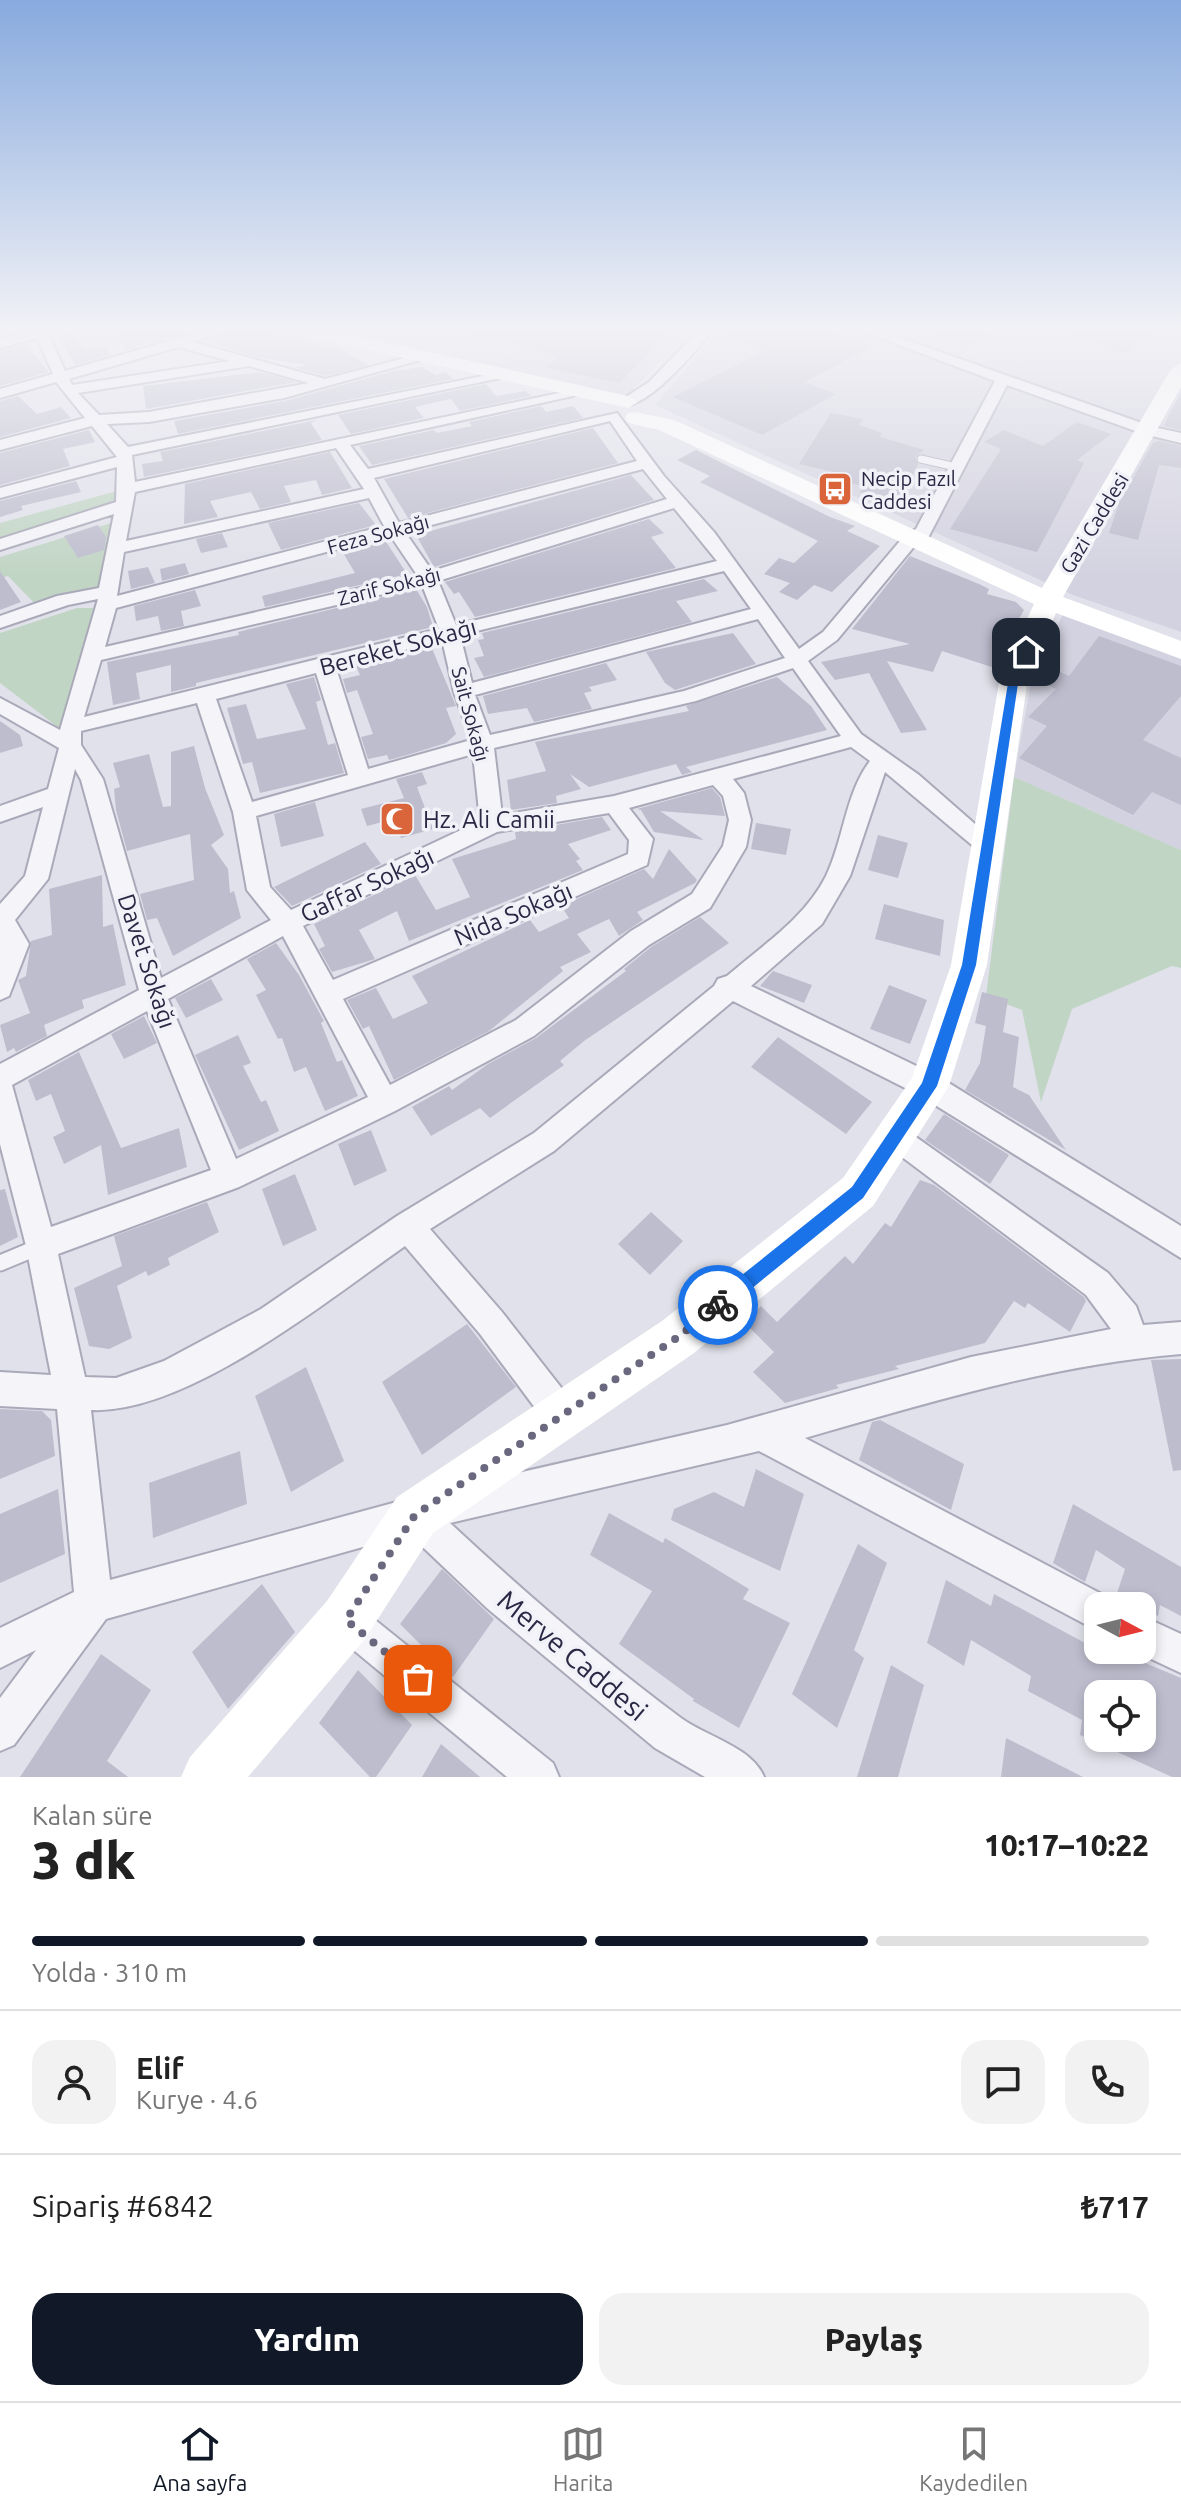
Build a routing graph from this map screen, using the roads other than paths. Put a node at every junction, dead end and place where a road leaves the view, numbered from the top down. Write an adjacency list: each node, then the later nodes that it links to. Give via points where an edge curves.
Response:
1 (88, 412): 11 (street)
2 (177, 412): 11 (street)
3 (333, 412): 16 (street)
4 (480, 412): 14 (street)
5 (619, 412): 10 (street)
6 (631, 412): 10 (street)
7 (985, 412): 19 (street)
8 (1095, 412): 12 (street)
9 (1163, 412): 12 (street, Gazi Caddesi)
10 (628, 416): 18 (street); 20 (street); 25 (street, via 666,425); 25 (street, via 776,463)
11 (96, 420): 15 (street); 16 (street)
12 (1149, 431): 13 (street); 31 (street, Gazi Caddesi)
13 (1181, 438)
14 (339, 442): 20 (street, Sait Sokağı); 22 (street)
15 (0, 445)
16 (124, 456): 21 (street); 22 (street)
17 (921, 459): 19 (lane)
18 (647, 463): 23 (street); 24 (street, Feza Sokağı)
19 (956, 467): 25 (street)
20 (369, 484): 24 (street, Sait Sokağı); 27 (street)
21 (0, 493)
22 (126, 497): 26 (street); 27 (street)
23 (678, 501): 28 (street); 29 (street, Zarif Sokağı)
24 (395, 530): 29 (street, Sait Sokağı); 30 (street, Feza Sokağı)
25 (917, 535): 31 (street); 38 (street, via 830,636)
26 (0, 545)
27 (118, 548): 30 (street)
28 (725, 565): 32 (street); 34 (street, Bereket Sokağı)
29 (428, 578): 34 (street, Sait Sokağı); 37 (street, Zarif Sokağı)
30 (108, 598): 33 (street, Feza Sokağı, via 64,600); 37 (street)
31 (1052, 598): 35 (street); 36 (street); 54 (street, Gazi Caddesi, via 1014,677)
32 (762, 612): 38 (street); 40 (street)
33 (0, 622)
34 (450, 633): 39 (street, Bereket Sokağı); 40 (street, Sait Sokağı)
35 (1181, 639)
36 (1181, 651)
37 (95, 655): 43 (street)
38 (795, 661): 44 (street); 45 (street, via 689,696)
39 (326, 667): 41 (street, Bereket Sokağı); 48 (street)
40 (464, 692): 45 (street, Sait Sokağı)
41 (205, 696): 43 (street, Bereket Sokağı); 51 (street)
42 (2, 708): 43 (street)
43 (71, 736): 49 (street); 59 (street, Davet Sokağı, via 92,779)
44 (854, 739): 46 (street); 47 (street, Gaffar Sokağı)
45 (483, 744): 48 (street); 53 (street, Sait Sokağı)
46 (881, 761): 54 (street); 57 (street, via 870,776 827,897 795,933)
47 (717, 776): 50 (street, Gaffar Sokağı); 64 (street, via 733,793 740,820 734,847 701,901 640,938 525,1028)
48 (361, 781): 51 (street)
49 (57, 794): 52 (street); 55 (street, via 36,879)
50 (614, 804): 53 (street, Gaffar Sokağı); 60 (street, Nida Sokağı, via 641,839 639,859)
51 (244, 812): 56 (street, via 259,890)
52 (0, 814)
53 (492, 825): 56 (street, Gaffar Sokağı)
54 (987, 845): 62 (street, Gazi Caddesi, via 969,965)
55 (0, 922): 58 (street, via 16,944)
56 (288, 922): 59 (street, Gaffar Sokağı); 60 (street)
57 (727, 986): 62 (street); 67 (street, via 610,1091 544,1142)
58 (0, 989)
59 (152, 992): 61 (street, Gaffar Sokağı); 66 (street, Davet Sokağı)
60 (327, 994): 64 (street)
61 (0, 1078)
62 (929, 1086): 65 (street, Gazi Caddesi); 68 (street)
63 (0, 1089): 69 (street)
64 (385, 1102): 66 (street)
65 (896, 1136): 72 (street, via 1097,1284 1125,1317); 75 (street, Gazi Caddesi, via 858,1192 678,1337)
66 (229, 1177): 69 (street)
67 (408, 1226): 74 (street, via 224,1349 116,1395); 75 (street)
68 (1181, 1243)
69 (41, 1246): 70 (lane); 74 (street)
70 (0, 1263)
71 (1181, 1338): 72 (street)
72 (1130, 1341): 76 (street, via 1032,1356)
73 (0, 1389): 74 (street)
74 (72, 1395): 78 (street)
75 (562, 1416): 77 (street, Gazi Caddesi)
76 (762, 1434): 77 (street); 79 (street)
77 (415, 1515): 78 (street); 80 (street); 87 (street, Merve Caddesi, via 501,1596 669,1734)
78 (94, 1603): 82 (street); 84 (street)
79 (1084, 1605)
80 (346, 1620): 85 (street); 86 (street)
81 (1156, 1642): 83 (street)
82 (0, 1649)
83 (1181, 1654)
84 (0, 1731)
85 (210, 1777)
86 (539, 1777)
87 (744, 1777)

